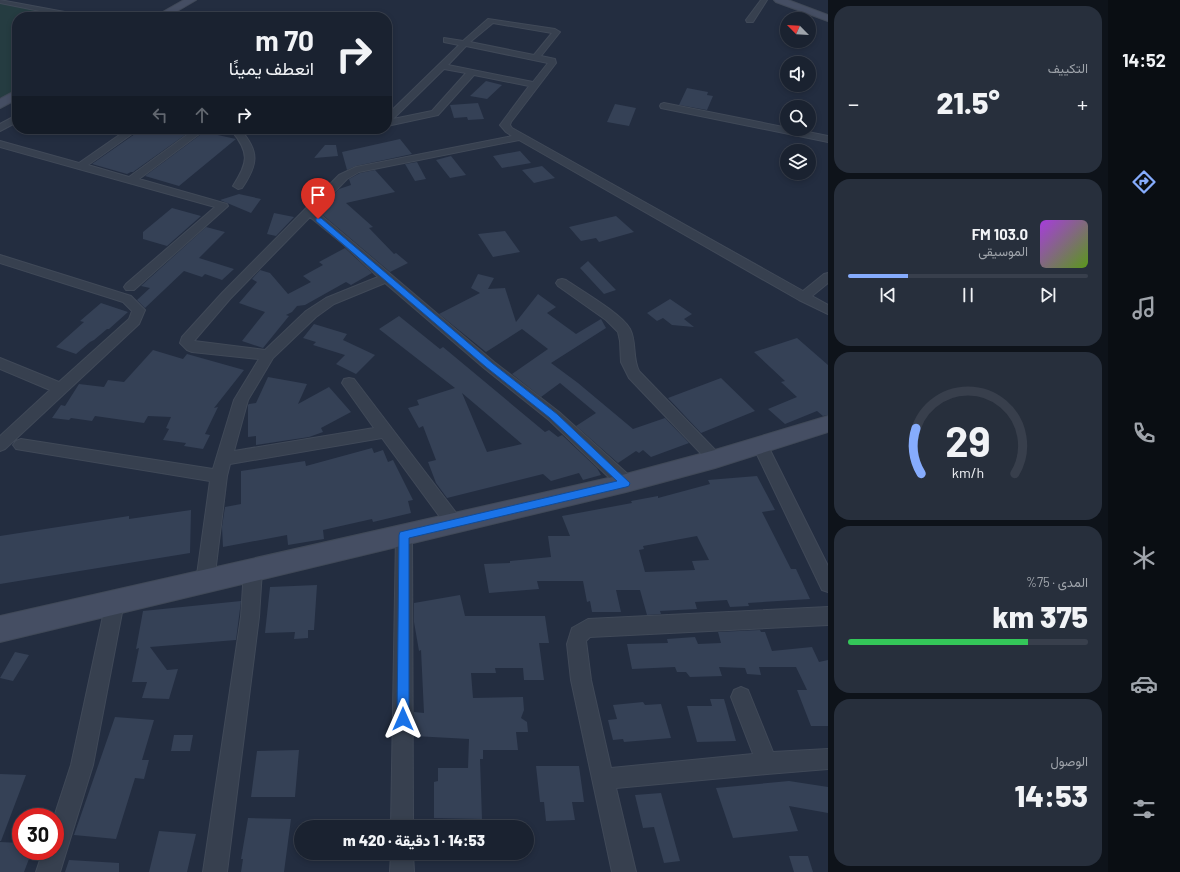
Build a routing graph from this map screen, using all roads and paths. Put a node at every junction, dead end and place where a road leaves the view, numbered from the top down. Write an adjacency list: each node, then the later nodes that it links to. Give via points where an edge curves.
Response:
1 (191, 0): 6 (main road)
2 (764, 0): 8 (street)
3 (780, 0): 7 (main road)
4 (0, 1): 5 (street)
5 (56, 12)
6 (168, 12)
7 (827, 16)
8 (750, 20)
9 (447, 40): 10 (street)
10 (465, 43): 11 (street); 11 (street, via 491,21 555,31); 12 (street)
11 (537, 57): 14 (street, via 549,59 552,63)
12 (442, 66): 13 (street); 16 (street)
13 (472, 72): 14 (street); 18 (street, via 435,113)
14 (535, 85): 23 (street, via 505,125)
15 (664, 106): 24 (street)
16 (392, 115)
17 (12, 121): 19 (street)
18 (392, 122)
19 (0, 128)
20 (127, 134): 26 (street)
21 (194, 134): 27 (street)
22 (240, 134): 28 (street, via 252,156 249,170)
23 (519, 137): 29 (street, via 356,170 343,177); 35 (street)
24 (828, 139)
25 (0, 144): 26 (street)
26 (81, 166): 27 (street)
27 (131, 180): 34 (street, via 223,206)
28 (238, 186)
29 (309, 211): 32 (street); 37 (street, via 187,340 192,347)
30 (0, 259): 40 (street, via 127,300 140,310 134,321)
31 (828, 277): 35 (street)
32 (386, 278): 37 (street, via 330,301 311,314); 49 (street, via 554,416)
33 (562, 283): 47 (street, via 612,317 624,330 628,362 634,374)
34 (130, 287)
35 (804, 297): 36 (street)
36 (828, 310)
37 (268, 355): 46 (street, via 241,400)
38 (0, 363): 40 (street)
39 (349, 383): 42 (street)
40 (61, 389): 44 (street)
41 (828, 424): 43 (main road)
42 (384, 432): 46 (street); 50 (street)
43 (760, 444): 47 (main road); 54 (street)
44 (0, 445)
45 (21, 445): 48 (street)
46 (225, 459): 48 (street)
47 (715, 459): 49 (main road)
48 (219, 476): 53 (street)
49 (626, 483): 50 (main road)
50 (454, 523): 51 (main road)
51 (404, 535): 52 (main road); 62 (street)
52 (253, 570): 53 (main road); 67 (street, via 250,616)
53 (205, 582): 55 (main road)
54 (828, 584)
55 (115, 602): 57 (main road); 63 (street, via 82,765)
56 (828, 616): 61 (street, via 588,628 579,633 576,644 581,680)
57 (0, 629)
58 (741, 697): 60 (street)
59 (828, 759): 60 (street)
60 (767, 763): 61 (street)
61 (603, 780): 69 (street)
62 (402, 820)
63 (64, 822)
64 (52, 860): 66 (street)
65 (402, 860): 68 (street)
66 (48, 872)
67 (215, 872)
68 (402, 872)
69 (624, 872)

